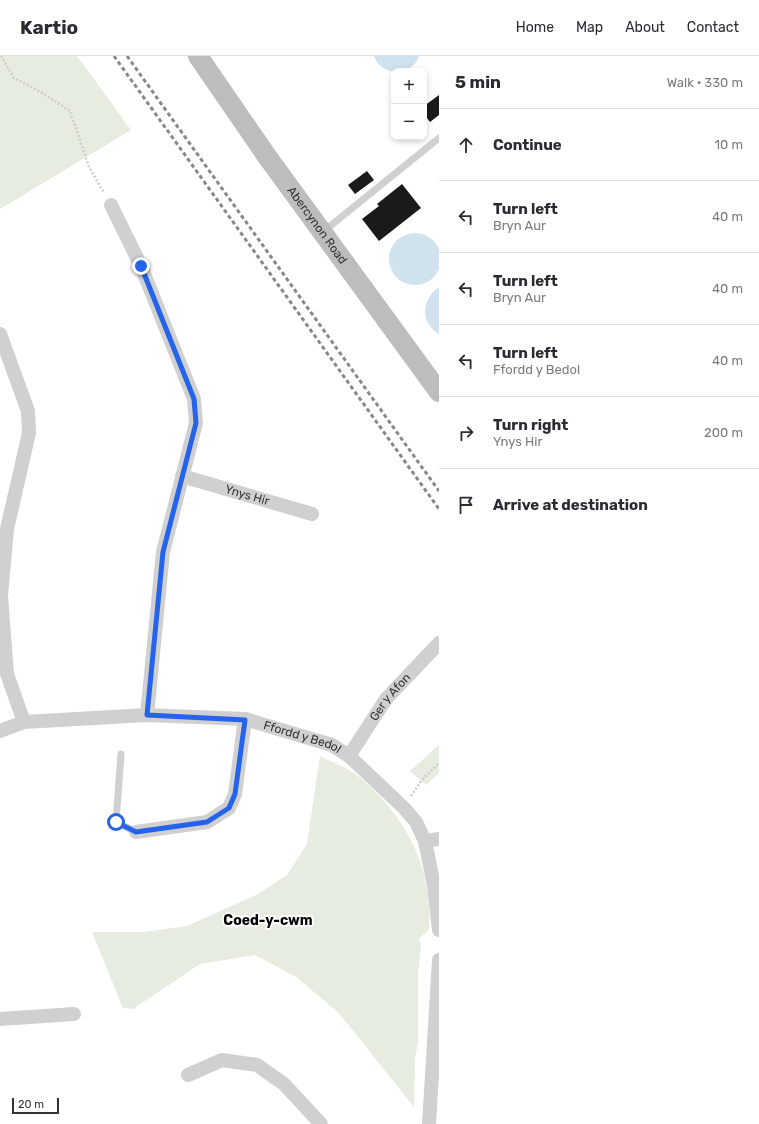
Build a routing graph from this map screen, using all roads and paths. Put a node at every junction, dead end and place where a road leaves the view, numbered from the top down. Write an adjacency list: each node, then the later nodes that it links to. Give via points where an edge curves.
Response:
1 (1, 56): 4 (path, via 14,78 70,111 89,166)
2 (198, 56): 5 (street, Abercynon Road)
3 (439, 138): 5 (lane)
4 (110, 205): 8 (street, via 141,266 194,399 196,423)
5 (322, 232): 7 (street, Abercynon Road)
6 (0, 334): 13 (street, via 28,411 29,433 7,529 1,596 7,674)
7 (439, 392)
8 (182, 476): 9 (street, Ynys Hir); 11 (street, via 163,552)
9 (312, 514)
10 (439, 643): 16 (street, Ger y Afon, via 386,699)
11 (147, 715): 12 (street, Ffordd y Bedol); 13 (street, Ffordd y Bedol)
12 (245, 720): 16 (street, Ffordd y Bedol, via 332,745); 19 (street, via 235,794 229,808 207,822)
13 (24, 722): 14 (street, Ffordd y Bedol)
14 (0, 731)
15 (121, 754): 19 (lane, via 116,822)
16 (349, 756): 18 (street, Ffordd y Bedol)
17 (439, 763): 18 (path, via 421,781)
18 (404, 808): 21 (street, Ffordd y Bedol, via 416,822)
19 (136, 832)
20 (439, 839): 21 (street)
21 (424, 841): 22 (street, Ffordd y Bedol, via 434,886)
22 (439, 930)
23 (439, 960): 28 (street)
24 (74, 1014): 25 (street)
25 (0, 1019)
26 (188, 1075): 27 (street, via 222,1060 257,1065 284,1084)
27 (321, 1124)
28 (429, 1124)

